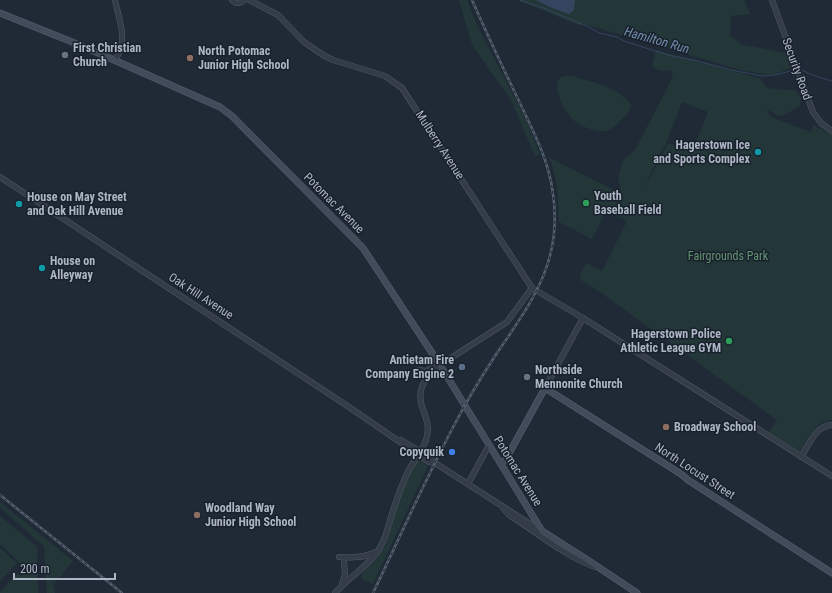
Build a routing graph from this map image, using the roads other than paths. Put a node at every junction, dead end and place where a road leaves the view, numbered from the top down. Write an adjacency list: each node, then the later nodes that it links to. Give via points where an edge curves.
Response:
1 (115, 0): 7 (street, via 123,36 121,49)
2 (232, 0): 3 (street, via 236,3)
3 (244, 0)
4 (249, 0): 10 (street, Mulberry Avenue, via 278,15 311,48 333,60 385,76 402,88)
5 (772, 0): 8 (street, Security Road, via 814,112 821,123)
6 (0, 13): 7 (main road, Potomac Avenue)
7 (115, 60): 12 (main road, Potomac Avenue, via 220,106 232,116 363,248)
8 (832, 131)
9 (0, 177): 17 (street, Oak Hill Avenue)
10 (532, 288): 11 (street); 12 (street, via 507,322)
11 (583, 318): 14 (street); 18 (street)
12 (440, 365): 13 (street, via 426,371); 16 (main road, Potomac Avenue); 17 (street, via 428,376 421,388 420,403 428,430 426,441)
13 (418, 370)
14 (545, 388): 19 (main road); 28 (main road, North Locust Street)
15 (832, 425): 18 (street, via 821,428 815,434)
16 (489, 445): 19 (main road, Potomac Avenue); 21 (street)
17 (419, 453): 21 (street, Oak Hill Avenue, via 429,462 435,463); 25 (street, via 401,486 387,535)
18 (801, 457): 20 (street)
19 (501, 464): 23 (main road, Potomac Avenue)
20 (832, 476)
21 (468, 484): 22 (street, Oak Hill Avenue)
22 (502, 507): 23 (street, Oak Hill Avenue); 24 (street, Oak Hill Avenue, via 509,515)
23 (542, 531): 24 (main road, Oak Hill Avenue)
24 (547, 537): 31 (main road)
25 (379, 550): 26 (street, via 358,558); 29 (street, via 365,566)
26 (339, 557)
27 (344, 562): 29 (street, via 345,574)
28 (832, 573)
29 (342, 585): 30 (street)
30 (335, 593)
31 (637, 593)

